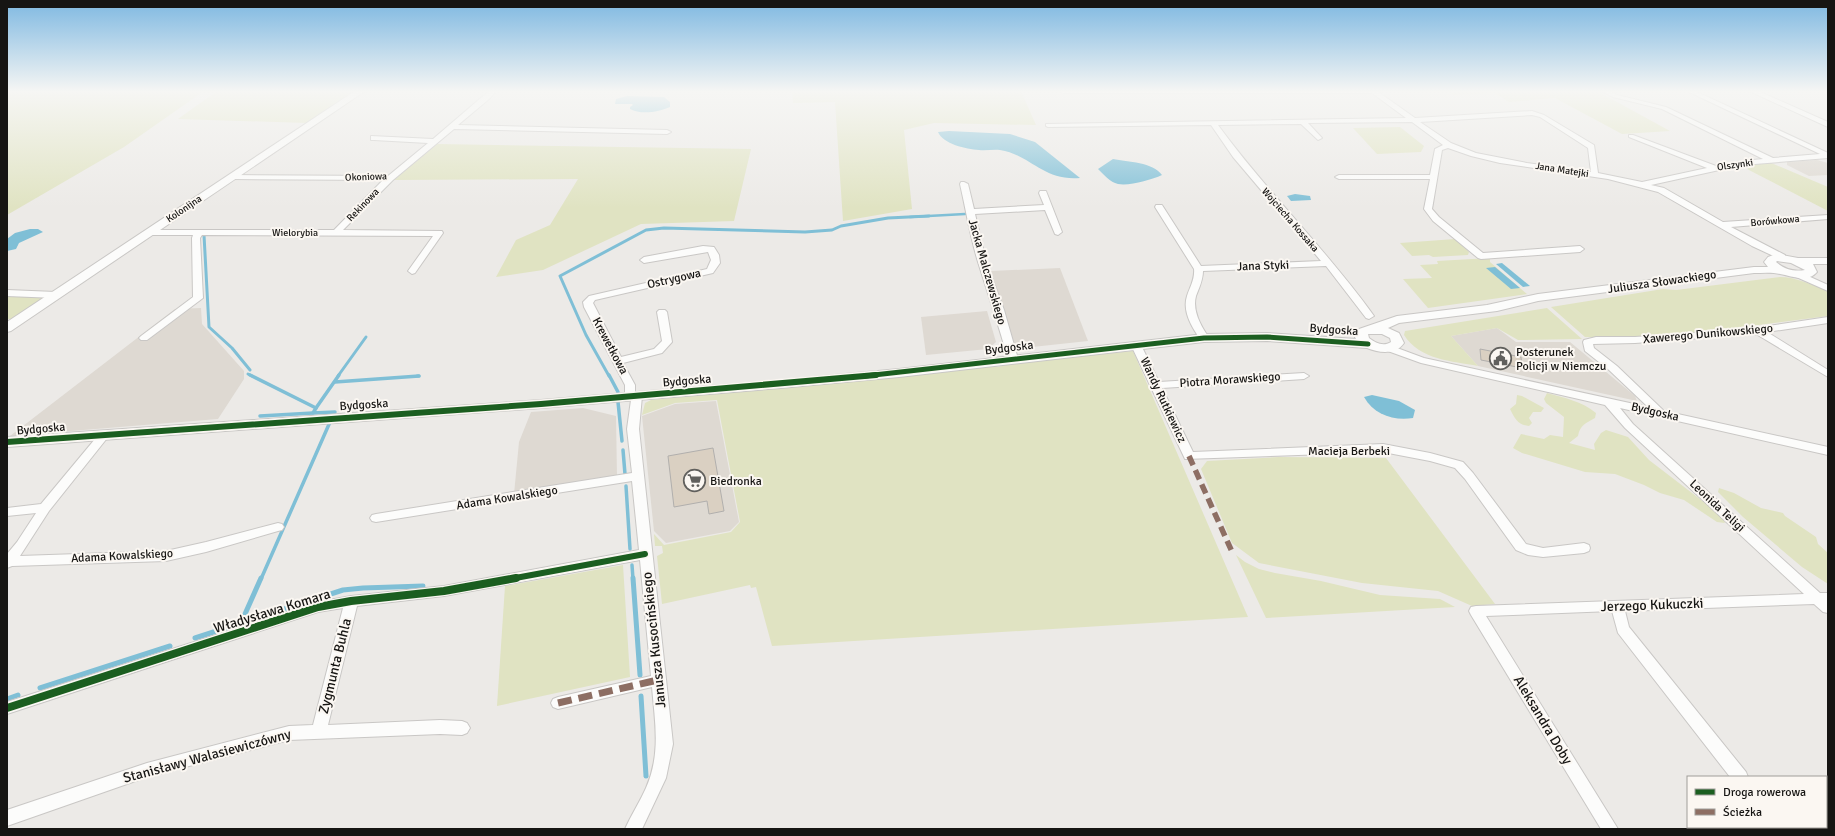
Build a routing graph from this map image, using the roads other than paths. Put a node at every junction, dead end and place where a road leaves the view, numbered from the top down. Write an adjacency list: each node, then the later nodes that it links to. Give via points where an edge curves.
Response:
1 (303, 130): 20 (street, Kolonijna)
2 (448, 130): 14 (street, Okoniowa)
3 (582, 130): 10 (street)
4 (1218, 130): 40 (street, Wojciecha Kossaka, via 1248,170)
5 (1311, 130): 13 (street)
6 (1427, 130): 15 (street, Jana Matejki)
7 (1565, 130): 19 (street, via 1591,147)
8 (1709, 130): 17 (street)
9 (1773, 130): 16 (street)
10 (667, 132)
11 (1631, 136): 18 (street)
12 (374, 138): 14 (street)
13 (1318, 138)
14 (435, 141): 23 (street, Okoniowa)
15 (1448, 145): 19 (street, Jana Matejki, via 1486,157); 22 (street, via 1439,149)
16 (1828, 156): 17 (street, Olszynki)
17 (1772, 161): 18 (street, Olszynki)
18 (1714, 168): 25 (street, Olszynki)
19 (1595, 175): 25 (street, Jana Matejki)
20 (233, 177): 23 (street, Okoniowa); 32 (street, Kolonijna)
21 (1339, 177): 22 (street)
22 (1434, 177): 36 (street, via 1428,209 1481,256)
23 (390, 178): 35 (street, Rekinowa)
24 (964, 184): 29 (street, Jacka Malczewskiego)
25 (1643, 184): 31 (street, Jana Matejki, via 1661,190)
26 (1042, 192): 28 (street)
27 (1159, 206): 42 (street)
28 (1048, 207): 29 (street); 34 (street)
29 (970, 212): 61 (street, Jacka Malczewskiego)
30 (1828, 217): 31 (street, Borówkowa)
31 (1722, 225): 41 (street, Jana Matejki, via 1755,244)
32 (151, 232): 33 (street, Wielorybia); 47 (street, Kolonijna)
33 (199, 232): 35 (street, Wielorybia); 56 (street, via 196,238 198,298)
34 (1058, 232)
35 (336, 233): 43 (street, Wielorybia, via 439,233)
36 (1580, 250)
37 (644, 260): 48 (street, Ostrygowa, via 711,249 716,264 710,271)
38 (1798, 261): 39 (street); 41 (street); 44 (street)
39 (1827, 261): 44 (street)
40 (1328, 263): 42 (street, Jana Styki); 50 (street, Wojciecha Kossaka)
41 (1777, 263): 44 (street); 51 (street, Juliusza Słowackiego, via 1754,270 1570,294 1541,302)
42 (1198, 269): 57 (street, via 1199,276 1190,304)
43 (412, 271)
44 (1805, 271): 45 (street)
45 (1828, 288)
46 (7, 293): 47 (street)
47 (56, 295): 53 (street, Kolonijna)
48 (592, 298): 62 (street, Krewetkowa, via 588,302 589,307)
49 (662, 312): 62 (street, via 667,342 658,351)
50 (1369, 316)
51 (1405, 320): 54 (street, Juliusza Słowackiego, via 1391,321); 59 (street, via 1395,328)
52 (1828, 320): 55 (street, Xawerego Dunikowskiego)
53 (7, 328)
54 (1374, 329): 58 (street, Juliusza Słowackiego, via 1364,331); 59 (street)
55 (1758, 331): 63 (street); 68 (street, Xawerego Dunikowskiego, via 1588,342 1589,349)
56 (144, 338)
57 (1204, 338): 58 (street, Bydgoska); 60 (street, Bydgoska)
58 (1364, 339): 59 (street, Bydgoska, via 1378,348)
59 (1393, 342): 67 (street, Bydgoska, via 1421,360)
60 (1136, 345): 61 (street, Bydgoska); 65 (street, Wandy Rutkiewicz)
61 (1012, 359): 66 (street, Bydgoska, via 899,373)
62 (618, 361): 66 (street, Krewetkowa)
63 (1828, 374)
64 (1304, 376): 65 (street, Piotra Morawskiego)
65 (1156, 385): 72 (street, Wandy Rutkiewicz)
66 (634, 396): 69 (street, Bydgoska); 73 (street, Janusza Kusocińskiego, via 633,429)
67 (1609, 402): 68 (street, Bydgoska); 82 (street, Leonida Teligi, via 1629,426)
68 (1660, 413): 71 (street, Bydgoska)
69 (104, 435): 70 (street, Bydgoska); 74 (street)
70 (7, 442)
71 (1828, 451)
72 (1189, 456): 78 (street, Macieja Berbeki, via 1383,448 1430,457 1459,465 1470,476 1521,547 1537,552)
73 (638, 476): 76 (street, Adama Kowalskiego); 79 (street, Janusza Kusocińskiego)
74 (45, 508): 75 (street); 80 (street)
75 (7, 512)
76 (376, 518)
77 (278, 527): 80 (street, Adama Kowalskiego, via 166,556)
78 (1584, 548)
79 (645, 554): 81 (street, Władysława Komara, via 444,591); 85 (street, Janusza Kusocińskiego)
80 (8, 562)
81 (351, 601): 87 (street, Władysława Komara, via 318,607); 89 (street, Zygmunta Buhla)
82 (1825, 602): 83 (street, Jerzego Kukuczki)
83 (1618, 606): 84 (street, Jerzego Kukuczki); 90 (street, via 1623,629)
84 (1476, 611): 93 (street, Aleksandra Doby)
85 (658, 680): 86 (street); 92 (street, Janusza Kusocińskiego, via 665,744 664,762 657,786)
86 (558, 703)
87 (7, 708)
88 (462, 728): 89 (street, Stanisławy Walasiewiczówny)
89 (319, 731): 91 (street, Stanisławy Walasiewiczówny, via 289,733 176,761)
90 (1739, 776)
91 (7, 818)
92 (633, 829)
93 (1610, 829)

